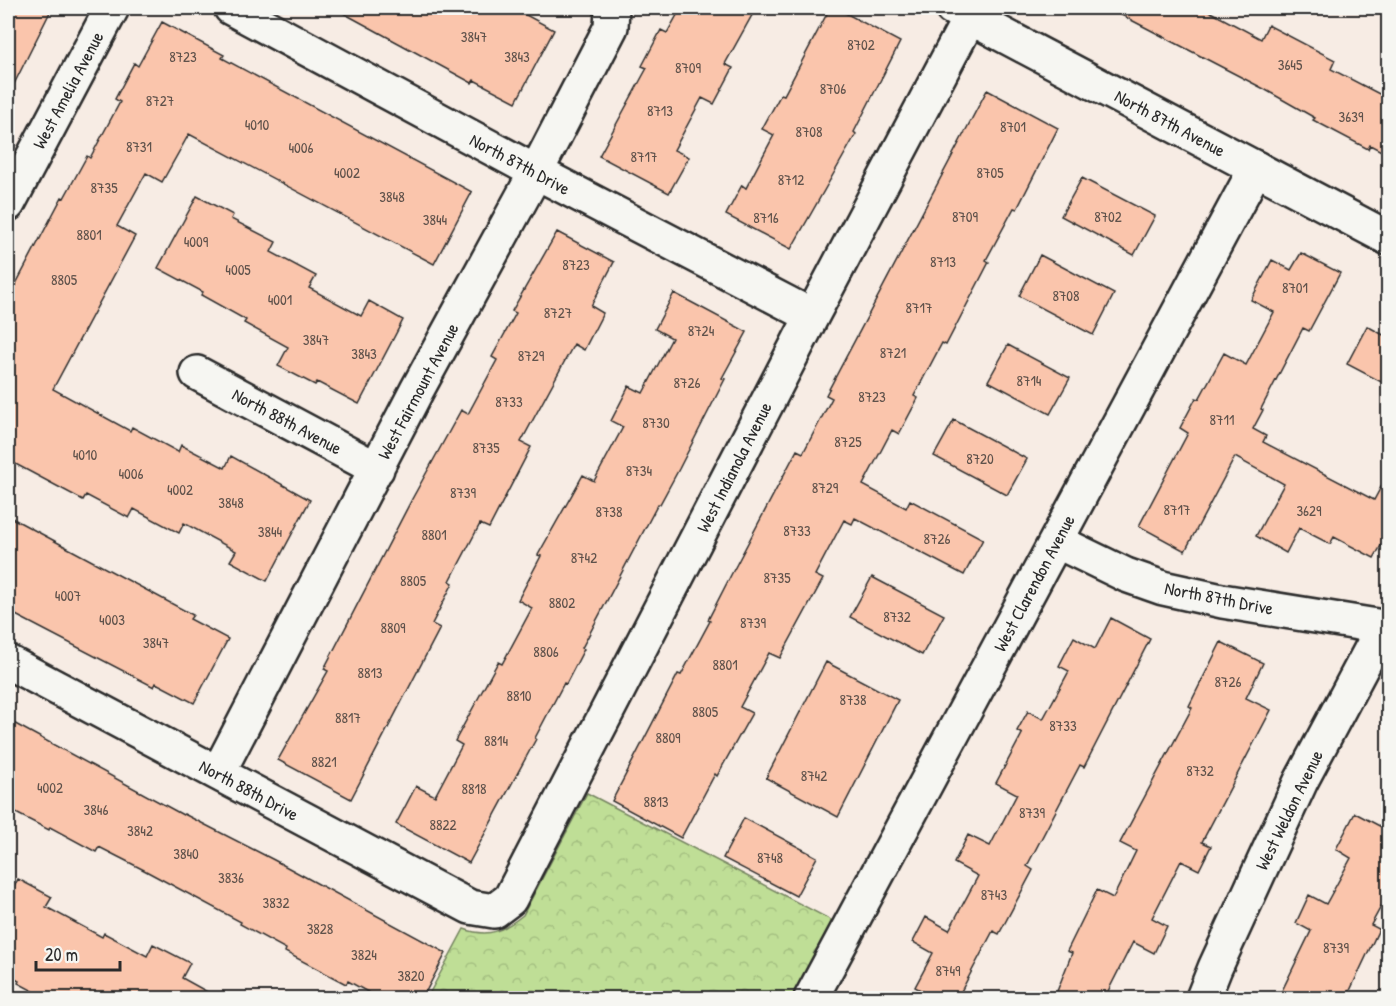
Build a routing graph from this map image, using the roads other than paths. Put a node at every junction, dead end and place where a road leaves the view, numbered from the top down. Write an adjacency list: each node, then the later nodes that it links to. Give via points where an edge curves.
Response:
1 (112, 8): 7 (street, West Amelia Avenue)
2 (231, 8): 6 (street, North 87th Drive)
3 (612, 8): 6 (street, West Fairmount Avenue, via 611,27)
4 (961, 12): 5 (street, North 87th Avenue); 9 (street, West Indianola Avenue)
5 (1256, 168): 8 (street, North 87th Avenue); 12 (street, West Clarendon Avenue)
6 (536, 172): 9 (street, North 87th Drive); 11 (street, West Fairmount Avenue)
7 (11, 187)
8 (1389, 238)
9 (812, 316): 16 (street, West Indianola Avenue, via 510,900)
10 (197, 373): 11 (street, North 88th Avenue)
11 (377, 469): 15 (street, West Fairmount Avenue)
12 (1056, 541): 13 (street, North 87th Drive, via 1163,588); 17 (street, West Clarendon Avenue)
13 (1386, 628): 18 (street, West Weldon Avenue, via 1301,781)
14 (8, 662): 15 (street, North 88th Drive)
15 (218, 773): 16 (street, North 88th Drive, via 470,907)
16 (494, 911)
17 (811, 999)
18 (1203, 999)

